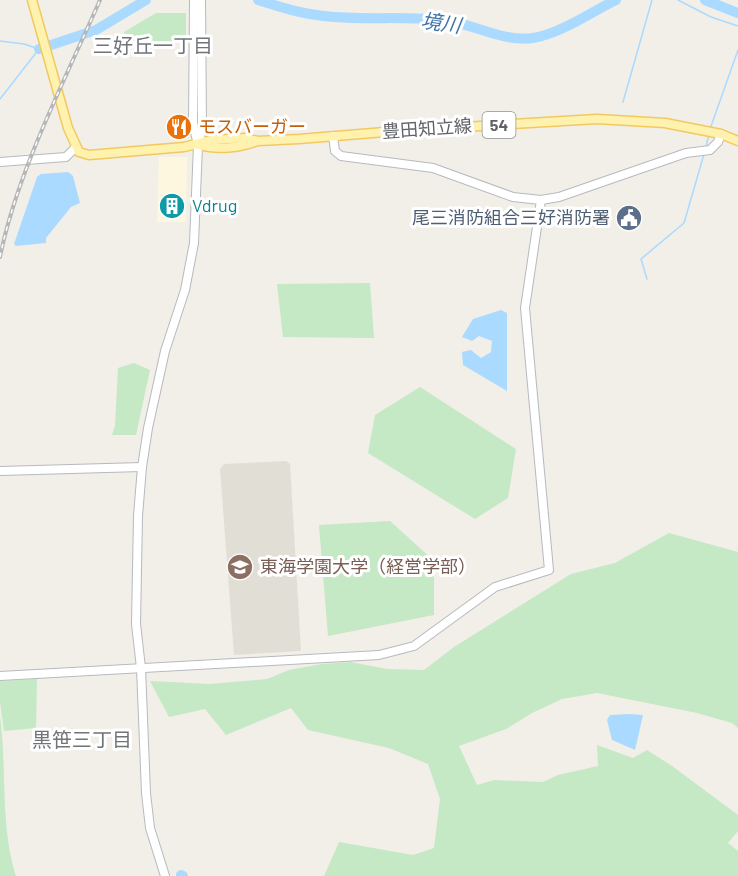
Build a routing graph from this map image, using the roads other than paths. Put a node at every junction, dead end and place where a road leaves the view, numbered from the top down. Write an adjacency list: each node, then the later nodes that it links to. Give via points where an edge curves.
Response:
1 (32, 0): 8 (main road)
2 (194, 0): 7 (street, via 193,125)
3 (201, 0): 7 (street, via 202,129)
4 (721, 134): 5 (main road, 豊田知立線 / 54, via 665,123 597,119); 6 (main road, 豊田知立線 / 54); 10 (street, via 710,150 686,153)
5 (333, 136): 7 (main road, 豊田知立線 / 54, via 216,148); 10 (street, via 335,152 341,156 432,168 513,197)
6 (738, 141)
7 (198, 145): 8 (main road, 豊田知立線 / 54, via 89,155); 11 (street, via 194,243 160,373)
8 (76, 147): 9 (street, via 66,157)
9 (0, 162)
10 (541, 200): 13 (street, via 525,308 549,570 495,587 429,636 399,651)
11 (141, 467): 12 (street); 13 (street, via 136,624)
12 (0, 471)
13 (141, 668): 14 (street); 15 (street, via 146,794 150,828)
14 (0, 676)
15 (165, 876)

